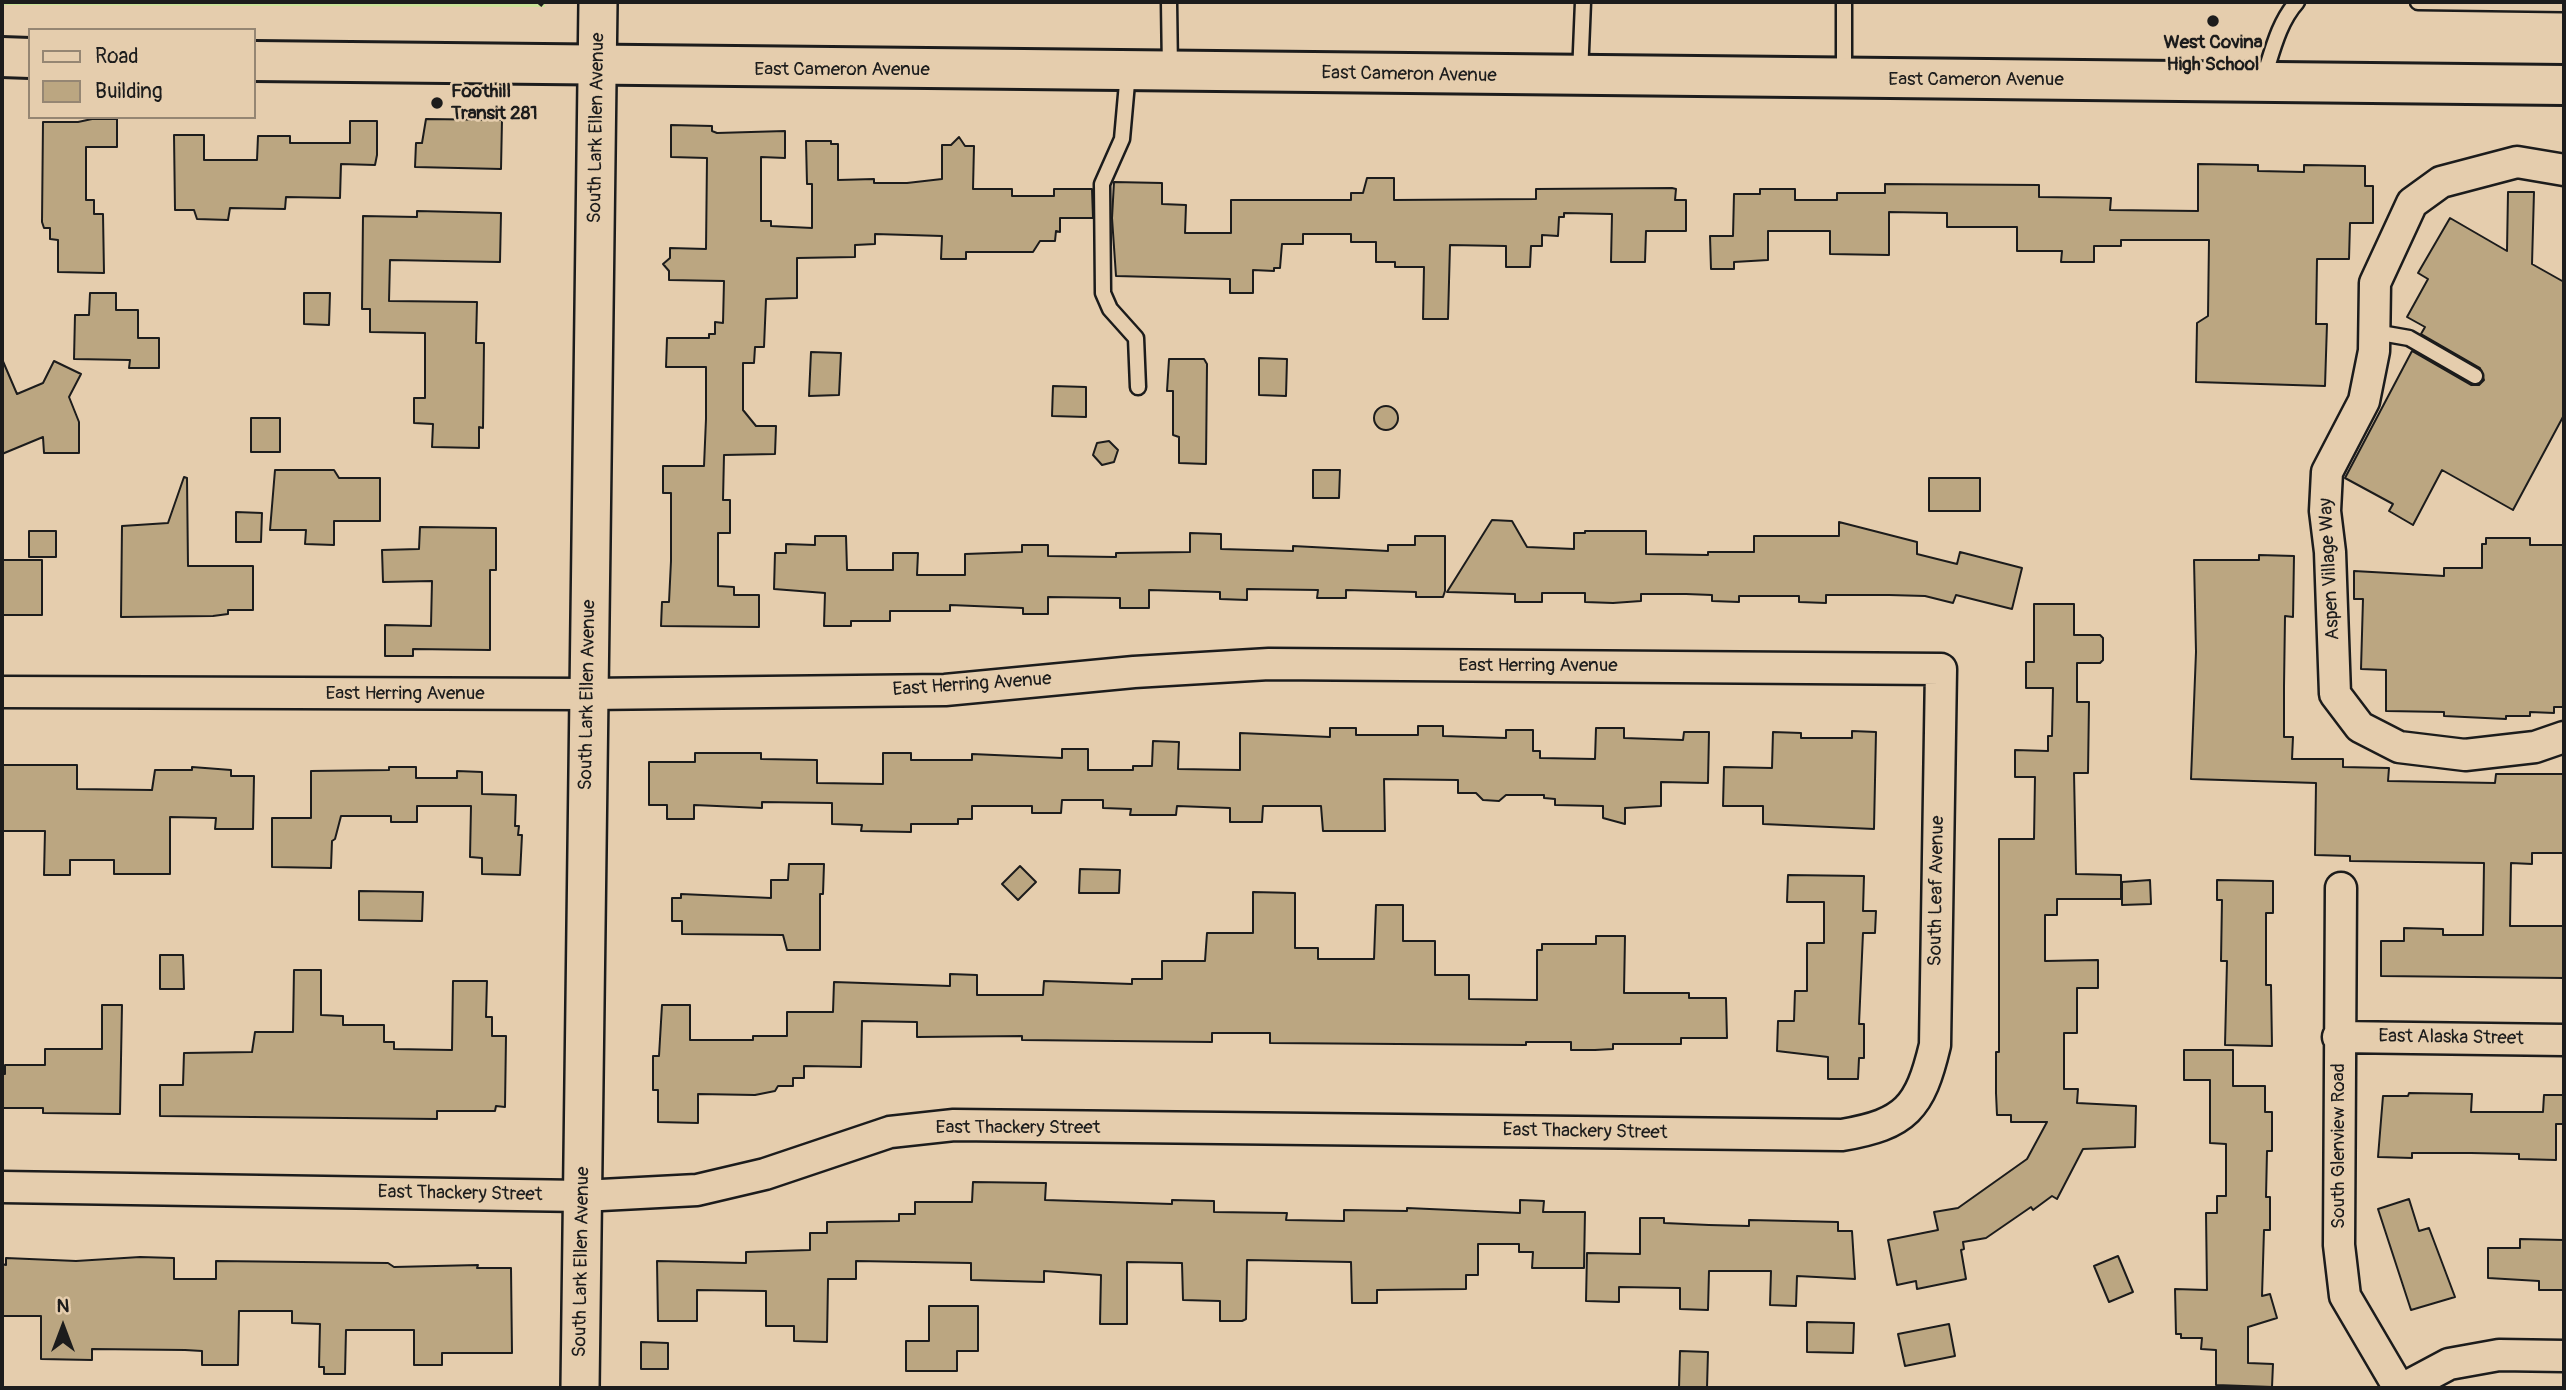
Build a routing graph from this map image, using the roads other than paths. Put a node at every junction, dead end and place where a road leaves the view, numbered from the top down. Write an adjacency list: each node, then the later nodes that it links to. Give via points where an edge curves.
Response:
1 (598, 2): 11 (street, South Lark Ellen Avenue)
2 (1169, 2): 13 (lane)
3 (1583, 2): 14 (lane)
4 (1844, 2): 15 (lane)
5 (2297, 2): 16 (lane, via 2288,12)
6 (2418, 2): 7 (lane)
7 (2564, 4)
8 (2, 57): 9 (main road)
9 (28, 58)
10 (256, 61): 11 (main road, East Cameron Avenue)
11 (598, 67): 12 (main road, East Cameron Avenue); 24 (street, South Lark Ellen Avenue)
12 (1128, 72): 13 (main road, East Cameron Avenue); 21 (lane, via 1122,139 1102,184 1103,293 1110,309 1136,338)
13 (1170, 72): 14 (main road, East Cameron Avenue)
14 (1580, 76): 15 (main road, East Cameron Avenue)
15 (1844, 79): 16 (main road, East Cameron Avenue)
16 (2262, 82): 17 (main road, East Cameron Avenue)
17 (2564, 85)
18 (2564, 170): 19 (street, Aspen Village Way, via 2517,162 2441,182 2412,203 2375,282)
19 (2375, 332): 20 (lane, via 2409,338); 25 (street, Aspen Village Way, via 2364,401 2327,472 2335,694 2360,727 2399,747 2465,755 2535,747)
20 (2475, 376)
21 (1138, 387)
22 (1941, 669): 24 (street, East Herring Avenue, via 1269,664 945,690); 29 (street, South Leaf Avenue, via 1934,1045 1927,1079)
23 (2, 692): 24 (street, East Herring Avenue)
24 (588, 694): 31 (street, South Lark Ellen Avenue)
25 (2564, 737)
26 (2341, 888): 27 (street, South Glenview Road)
27 (2339, 1037): 28 (street, East Alaska Street); 34 (street, South Glenview Road, via 2339,1245 2345,1296)
28 (2564, 1040)
29 (1910, 1109): 31 (street, East Thackery Street, via 1878,1129 1842,1135 954,1125 890,1132 765,1174 697,1190)
30 (2, 1187): 31 (street, East Thackery Street)
31 (582, 1196): 33 (street, South Lark Ellen Avenue)
32 (2564, 1356): 34 (street, via 2499,1355 2449,1364)
33 (580, 1388)
34 (2402, 1388)

